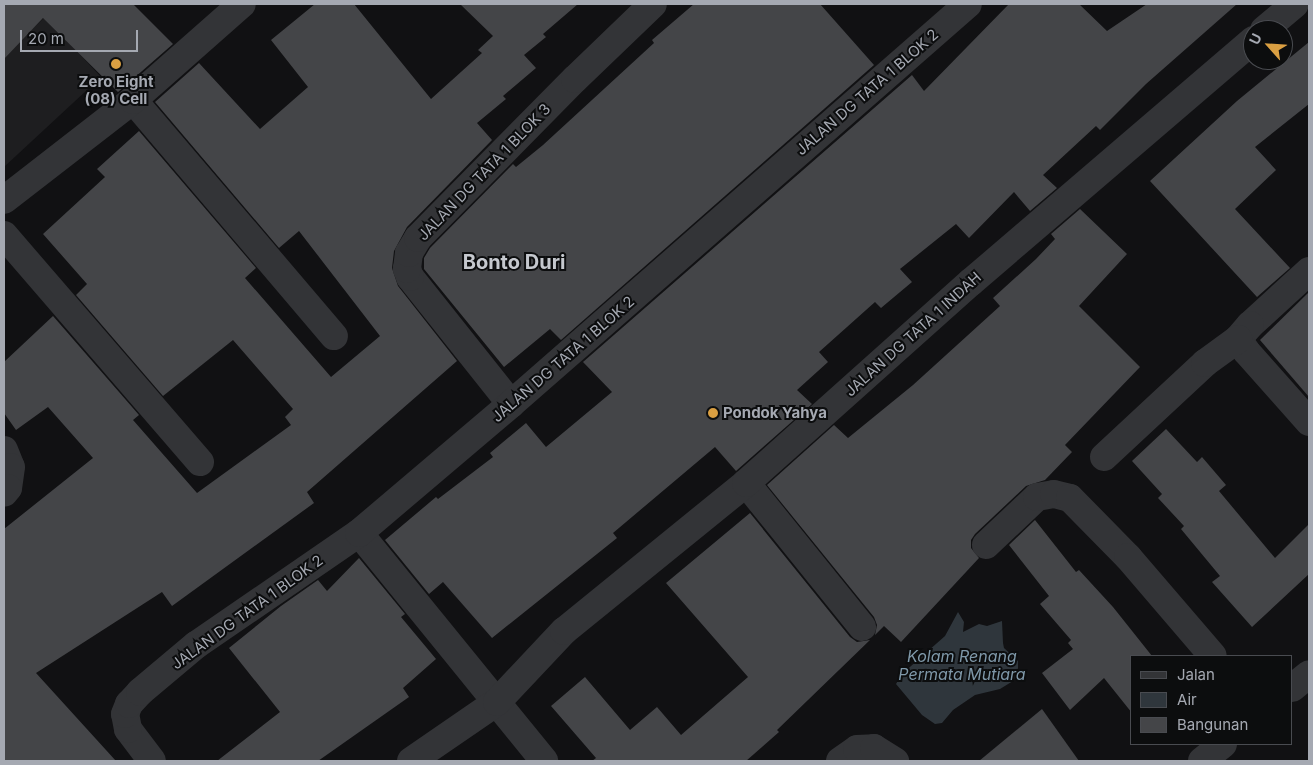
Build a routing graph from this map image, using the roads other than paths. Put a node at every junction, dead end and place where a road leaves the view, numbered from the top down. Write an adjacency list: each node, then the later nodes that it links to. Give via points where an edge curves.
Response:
1 (242, 4): 7 (street)
2 (653, 4): 13 (street, JALAN DG TATA 1 BLOK 3, via 425,231 409,253 407,269 410,277)
3 (968, 4): 13 (street, JALAN DG TATA 1 BLOK 2)
4 (1295, 4): 5 (street)
5 (1276, 20)
6 (1243, 49): 18 (street, JALAN DG TATA 1 INDAH, via 971,282)
7 (133, 100): 8 (street); 11 (street)
8 (4, 200)
9 (4, 235): 17 (street)
10 (1309, 271): 12 (street)
11 (334, 336)
12 (1238, 339): 14 (street); 16 (street, via 1205,363)
13 (511, 404): 20 (street, JALAN DG TATA 1 BLOK 2)
14 (1309, 422)
15 (4, 450): 19 (street, via 11,467 8,488)
16 (1104, 457)
17 (200, 462)
18 (746, 482): 22 (street); 26 (street, JALAN DG TATA 1 INDAH, via 564,632)
19 (4, 493)
20 (359, 533): 26 (street); 28 (street, JALAN DG TATA 1 BLOK 2, via 196,645 129,704 126,714 128,729)
21 (986, 545): 23 (street, via 1037,497 1054,494 1070,498 1128,556)
22 (862, 627)
23 (1212, 655)
24 (1309, 674): 25 (street)
25 (1293, 687)
26 (497, 702): 29 (street, JALAN DG TATA 1 INDAH); 30 (street)
27 (1222, 745): 33 (street)
28 (152, 761)
29 (411, 761)
30 (544, 761)
31 (840, 761): 32 (street, via 857,749 874,748)
32 (895, 761)
33 (1202, 761)

